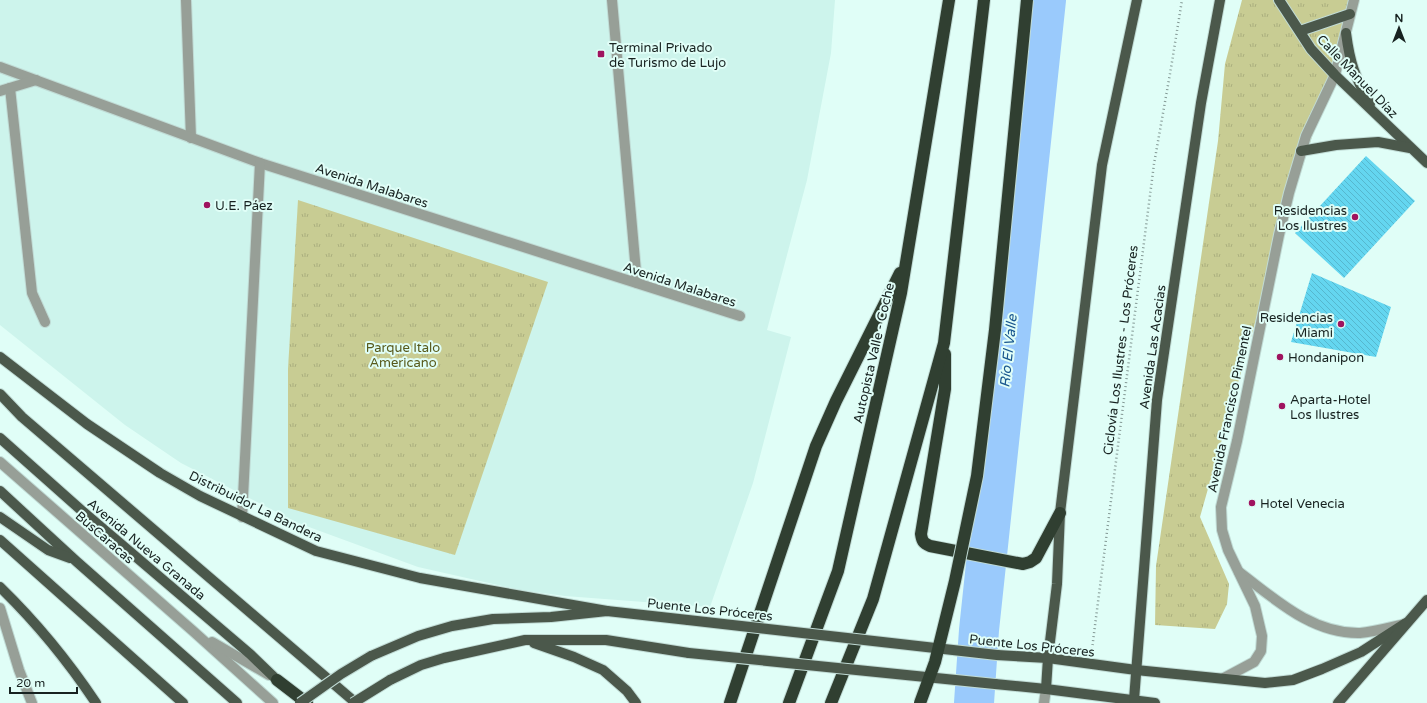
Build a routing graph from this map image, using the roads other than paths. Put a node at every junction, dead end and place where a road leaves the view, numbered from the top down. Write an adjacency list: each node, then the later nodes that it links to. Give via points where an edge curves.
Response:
1 (186, 0): 19 (street)
2 (612, 0): 25 (street)
3 (949, 0): 24 (highway, Autopista Valle - Coche)
4 (984, 0): 28 (highway)
5 (1027, 0): 66 (highway, bridge, via 995,330 977,476 935,662)
6 (1137, 0): 34 (main road, via 1102,165)
7 (1220, 0): 48 (main road, Avenida Las Acacias, via 1200,103 1157,400)
8 (1280, 0): 11 (main road, Calle Manuel Díaz)
9 (1354, 0): 10 (street, Avenida Francisco Pimentel)
10 (1350, 14): 11 (main road); 12 (street, Avenida Francisco Pimentel)
11 (1300, 31): 14 (main road, Calle Manuel Díaz, via 1311,49)
12 (1346, 33): 14 (street, Avenida Francisco Pimentel); 18 (main road, via 1353,70)
13 (0, 67): 15 (street, Avenida Malabares)
14 (1335, 75): 18 (main road, Calle Manuel Díaz); 21 (street, Avenida Francisco Pimentel)
15 (36, 80): 16 (street); 19 (street, Avenida Malabares)
16 (10, 88): 17 (street); 27 (street, via 32,293)
17 (0, 91)
18 (1376, 114): 20 (main road, Calle Manuel Díaz)
19 (191, 138): 22 (street, Avenida Malabares)
20 (1410, 148): 21 (main road, via 1378,142); 23 (main road, Calle Manuel Díaz)
21 (1301, 151): 39 (street, Avenida Francisco Pimentel, via 1279,235 1221,507 1222,530)
22 (260, 163): 25 (street, Avenida Malabares); 36 (street)
23 (1427, 163)
24 (906, 261): 63 (highway, via 816,446); 64 (highway, Autopista Valle - Coche, via 838,571)
25 (637, 283): 26 (street, Avenida Malabares)
26 (740, 316)
27 (45, 322)
28 (944, 342): 34 (highway, via 945,389 921,534 922,541 930,546 1023,564 1036,558); 65 (highway, via 873,599)
29 (0, 357): 36 (main road, Distribuidor La Bandera, via 87,424 160,473)
30 (0, 394): 61 (main road, via 22,417)
31 (0, 438): 50 (main road, Avenida Nueva Granada)
32 (0, 462): 45 (street, BusCaracas)
33 (0, 491): 38 (main road)
34 (1060, 513): 47 (main road, via 1057,584)
35 (0, 516): 38 (main road, via 48,550)
36 (242, 517): 43 (main road, Distribuidor La Bandera, via 316,551 412,576)
37 (0, 540): 55 (main road)
38 (76, 560): 56 (main road)
39 (1238, 571): 44 (street, Avenida Francisco Pimentel, via 1295,613 1337,631 1361,633); 49 (street, Avenida Francisco Pimentel, via 1255,606 1262,644 1254,662)
40 (0, 587): 54 (main road, via 52,643)
41 (1427, 600): 44 (main road)
42 (0, 608): 53 (street)
43 (607, 612): 47 (main road, Puente Los Próceres, bridge, via 997,655); 58 (main road, Puente Los Próceres, bridge, via 493,619 452,626 418,636 371,656)
44 (1406, 623): 49 (main road, Puente Los Próceres, via 1361,652 1293,680 1265,683); 69 (main road)
45 (193, 631): 50 (street, BusCaracas); 57 (street, BusCaracas)
46 (525, 640): 51 (main road, bridge, via 606,640 690,653); 60 (main road, bridge, via 421,665); 62 (main road, via 603,670)
47 (1048, 658): 48 (main road, Puente Los Próceres); 51 (main road)
48 (1136, 670): 49 (main road, Puente Los Próceres); 52 (main road, Avenida Las Acacias)
49 (1224, 678)
50 (277, 680): 58 (highway); 59 (highway)
51 (1046, 689): 52 (main road); 67 (street)
52 (1133, 702): 68 (main road)
53 (32, 703)
54 (96, 703)
55 (184, 703)
56 (237, 703)
57 (273, 703)
58 (301, 703)
59 (307, 703)
60 (352, 703)
61 (356, 703)
62 (636, 703)
63 (730, 703)
64 (789, 703)
65 (831, 703)
66 (920, 703)
67 (1044, 703)
68 (1155, 703)
69 (1338, 703)

